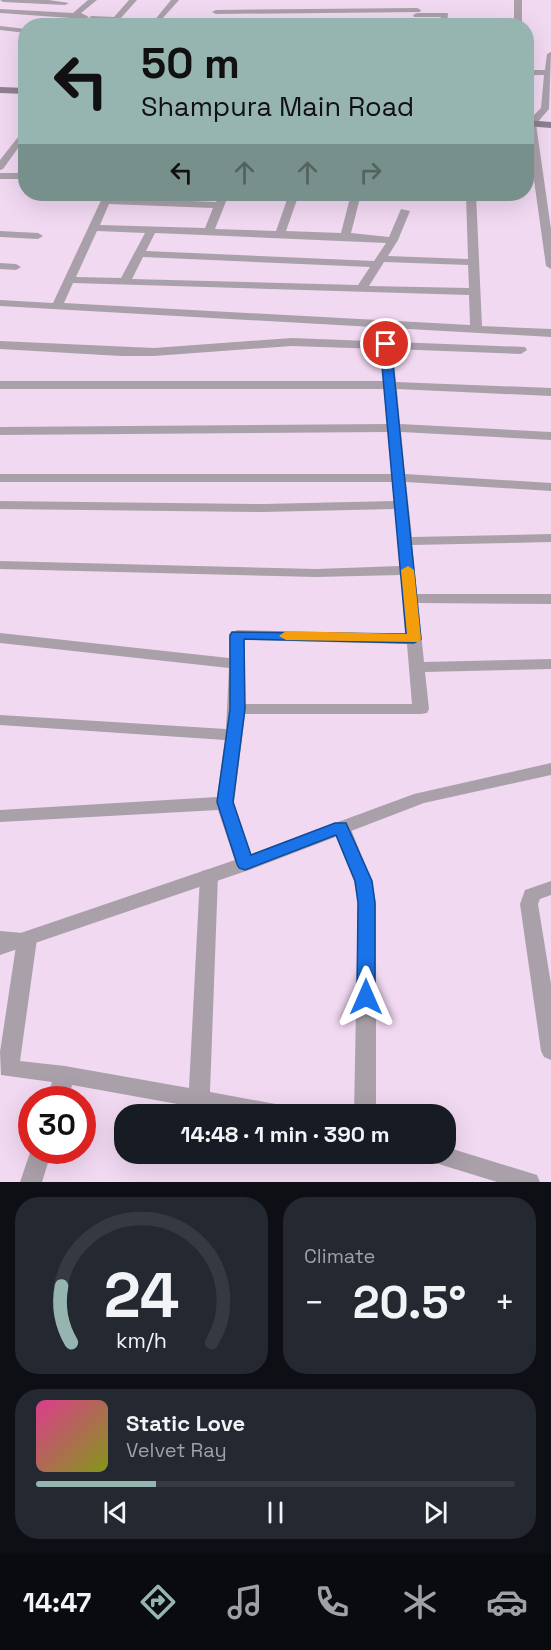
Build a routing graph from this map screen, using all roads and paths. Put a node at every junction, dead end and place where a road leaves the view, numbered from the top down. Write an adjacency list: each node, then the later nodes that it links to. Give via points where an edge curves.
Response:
1 (3, 0): 7 (street)
2 (93, 0): 14 (street)
3 (134, 0): 17 (street)
4 (175, 0): 18 (street)
5 (224, 0): 12 (street)
6 (518, 0): 22 (street)
7 (27, 1): 8 (street); 11 (street)
8 (67, 2): 13 (street)
9 (418, 9): 12 (street, via 259,15); 20 (street); 21 (street, via 445,15)
10 (0, 11): 11 (street)
11 (14, 12): 13 (street)
12 (216, 12): 19 (street)
13 (52, 15): 14 (street); 15 (street)
14 (76, 16): 16 (street)
15 (49, 18)
16 (94, 18)
17 (117, 18)
18 (159, 18)
19 (212, 18)
20 (421, 18)
21 (444, 18)
22 (518, 18)
23 (0, 28): 24 (street)
24 (18, 29)
25 (550, 64): 26 (street); 29 (street, via 545,109)
26 (534, 69)
27 (0, 90): 28 (main road)
28 (18, 91)
29 (534, 119)
30 (534, 123): 31 (main road)
31 (551, 125)
32 (18, 141): 33 (street)
33 (13, 148): 34 (street); 36 (street)
34 (18, 148)
35 (534, 156): 59 (street)
36 (0, 167)
37 (0, 176): 38 (street)
38 (18, 177)
39 (105, 201): 47 (street)
40 (164, 201): 45 (street)
41 (221, 201): 45 (street)
42 (292, 201): 51 (street)
43 (354, 201): 53 (street)
44 (471, 201): 57 (street)
45 (220, 205): 49 (street)
46 (405, 211): 54 (street)
47 (93, 228): 48 (street); 61 (street)
48 (152, 229): 49 (street); 55 (street)
49 (209, 231): 51 (street)
50 (0, 234): 52 (street)
51 (280, 234): 53 (street)
52 (38, 236)
53 (345, 236): 54 (street)
54 (393, 240): 56 (street)
55 (139, 254): 56 (street); 62 (street)
56 (380, 261): 57 (street); 63 (street)
57 (473, 262): 64 (street)
58 (0, 266): 60 (street)
59 (551, 266)
60 (16, 267)
61 (69, 280): 62 (street); 66 (street)
62 (125, 281): 63 (street)
63 (361, 290): 64 (street)
64 (474, 292): 67 (street)
65 (0, 303): 66 (street)
66 (57, 307): 67 (street)
67 (476, 327): 68 (street)
68 (551, 333)
69 (386, 344): 70 (street, via 292,342 154,352); 71 (street); 73 (street)
70 (0, 345)
71 (521, 350)
72 (0, 385): 73 (street)
73 (390, 385): 74 (street); 75 (street)
74 (551, 392)
75 (394, 428): 76 (street); 77 (street); 79 (street)
76 (0, 431)
77 (551, 436)
78 (0, 478): 79 (street)
79 (399, 478): 80 (street); 82 (street)
80 (551, 487)
81 (0, 505): 82 (street)
82 (401, 505): 84 (street)
83 (551, 538): 84 (street)
84 (405, 541): 86 (street)
85 (0, 564): 86 (street, via 316,573)
86 (408, 570): 87 (street)
87 (410, 598): 88 (street); 90 (street)
88 (551, 599)
89 (0, 638): 91 (street)
90 (414, 639): 91 (street, via 237,635); 93 (street)
91 (237, 664): 94 (street)
92 (551, 664): 93 (street)
93 (417, 667): 94 (street, via 421,709)
94 (237, 709): 96 (street)
95 (0, 720): 96 (street)
96 (233, 735): 98 (street)
97 (551, 769): 100 (street, via 420,798)
98 (225, 802): 99 (street); 101 (street)
99 (0, 816)
100 (341, 827): 101 (street); 114 (street, via 363,881 367,903)
101 (245, 864): 102 (street)
102 (209, 876): 105 (street); 112 (street)
103 (551, 888): 107 (street, via 532,895 529,904)
104 (0, 938): 105 (street)
105 (27, 939): 106 (street); 109 (street)
106 (0, 948)
107 (547, 996): 108 (street)
108 (551, 1052)
109 (4, 1069): 110 (street)
110 (65, 1075): 111 (street); 112 (street)
111 (61, 1086)
112 (199, 1098): 113 (street)
113 (230, 1104)
114 (365, 1104)
115 (456, 1160): 118 (street)
116 (37, 1164): 117 (street)
117 (31, 1182)
118 (529, 1182)

